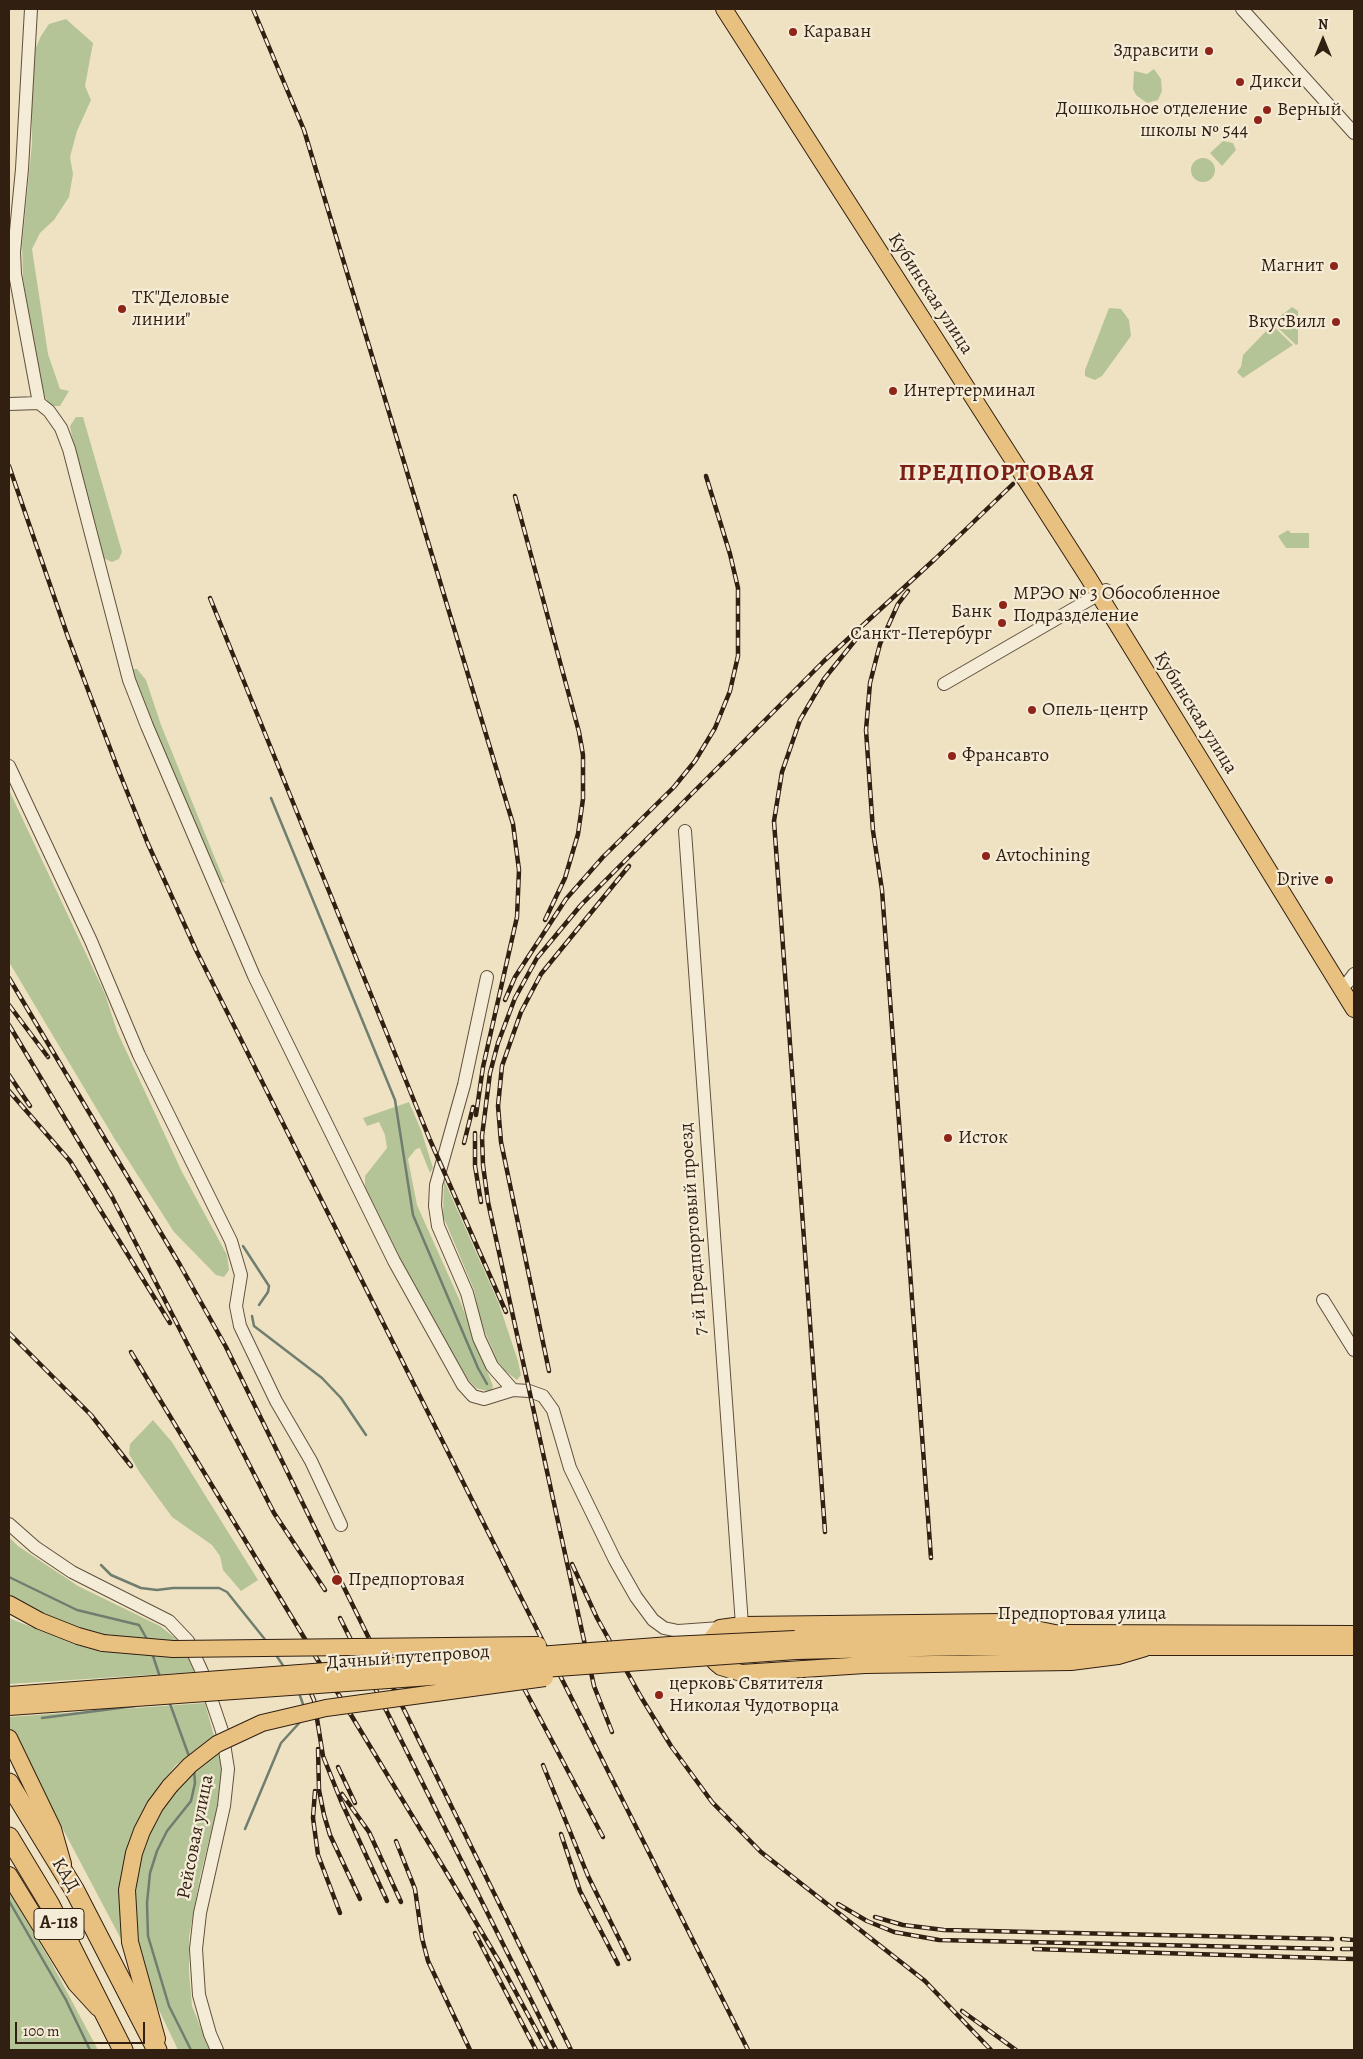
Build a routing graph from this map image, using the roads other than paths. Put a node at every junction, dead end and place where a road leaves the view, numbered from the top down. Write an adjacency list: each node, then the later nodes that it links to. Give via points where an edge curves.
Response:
1 (31, 9): 8 (street, via 14,252)
2 (724, 9): 10 (main road, Кубинская улица)
3 (734, 9): 10 (main road, Кубинская улица)
4 (1242, 9): 7 (street)
5 (1252, 9): 6 (street)
6 (1354, 121)
7 (1354, 132)
8 (39, 403): 9 (street); 19 (street, via 61,428 69,449 124,662 147,726 295,1062 394,1261 463,1385 473,1396 484,1399)
9 (9, 404)
10 (1102, 592): 11 (street); 15 (main road, Кубинская улица)
11 (944, 684)
12 (9, 766): 21 (street, via 91,941 139,1055 231,1241 241,1275 236,1306 240,1326)
13 (685, 831): 23 (street, 7-й Предпортовый проезд)
14 (487, 977): 19 (street, via 464,1085 436,1185 435,1206 438,1226 467,1293 479,1338 492,1366)
15 (1349, 984): 16 (main road, Кубинская улица)
16 (1354, 1010)
17 (1323, 1300): 18 (street)
18 (1354, 1350)
19 (513, 1390): 24 (street, via 528,1390 543,1396 553,1410 574,1476 615,1560 653,1620 664,1628 678,1631)
20 (9, 1524): 43 (street, Рейсовая улица, via 35,1547 72,1572 169,1621 188,1641 196,1657 222,1731 228,1769 224,1806 200,1913 196,1949 198,1995)
21 (341, 1525)
22 (9, 1604): 27 (main road, bridge, via 63,1630 103,1643 173,1649)
23 (742, 1625): 24 (main road); 25 (main road, via 1001,1622)
24 (720, 1628): 30 (main road, via 712,1638 715,1662 729,1671 742,1673 865,1665 1072,1662 1118,1656)
25 (1056, 1633): 26 (main road, Предпортовая улица); 28 (main road, Предпортовая улица)
26 (1354, 1634)
27 (670, 1645): 28 (main road, Дачный путепровод, bridge); 32 (main road, Дачный путепровод, bridge)
28 (810, 1645): 30 (main road, Предпортовая улица); 31 (main road, Дачный путепровод, bridge)
29 (1354, 1647): 30 (main road, Предпортовая улица)
30 (1145, 1648)
31 (658, 1660): 33 (main road, Дачный путепровод, bridge); 42 (main road, bridge, via 636,1667 326,1708 262,1723 228,1738 203,1755 170,1786 155,1806 134,1853 127,1890 130,1942)
32 (9, 1695)
33 (9, 1707)
34 (9, 1738): 37 (main road, via 54,1829)
35 (9, 1783): 37 (highway, КАД / А-118)
36 (9, 1837): 39 (highway, КАД / А-118, via 50,1905)
37 (65, 1874): 41 (highway, КАД / А-118)
38 (9, 1876): 39 (main road, via 76,1984)
39 (105, 2014): 40 (highway, КАД / А-118)
40 (123, 2050)
41 (156, 2050)
42 (161, 2050)
43 (217, 2050)

